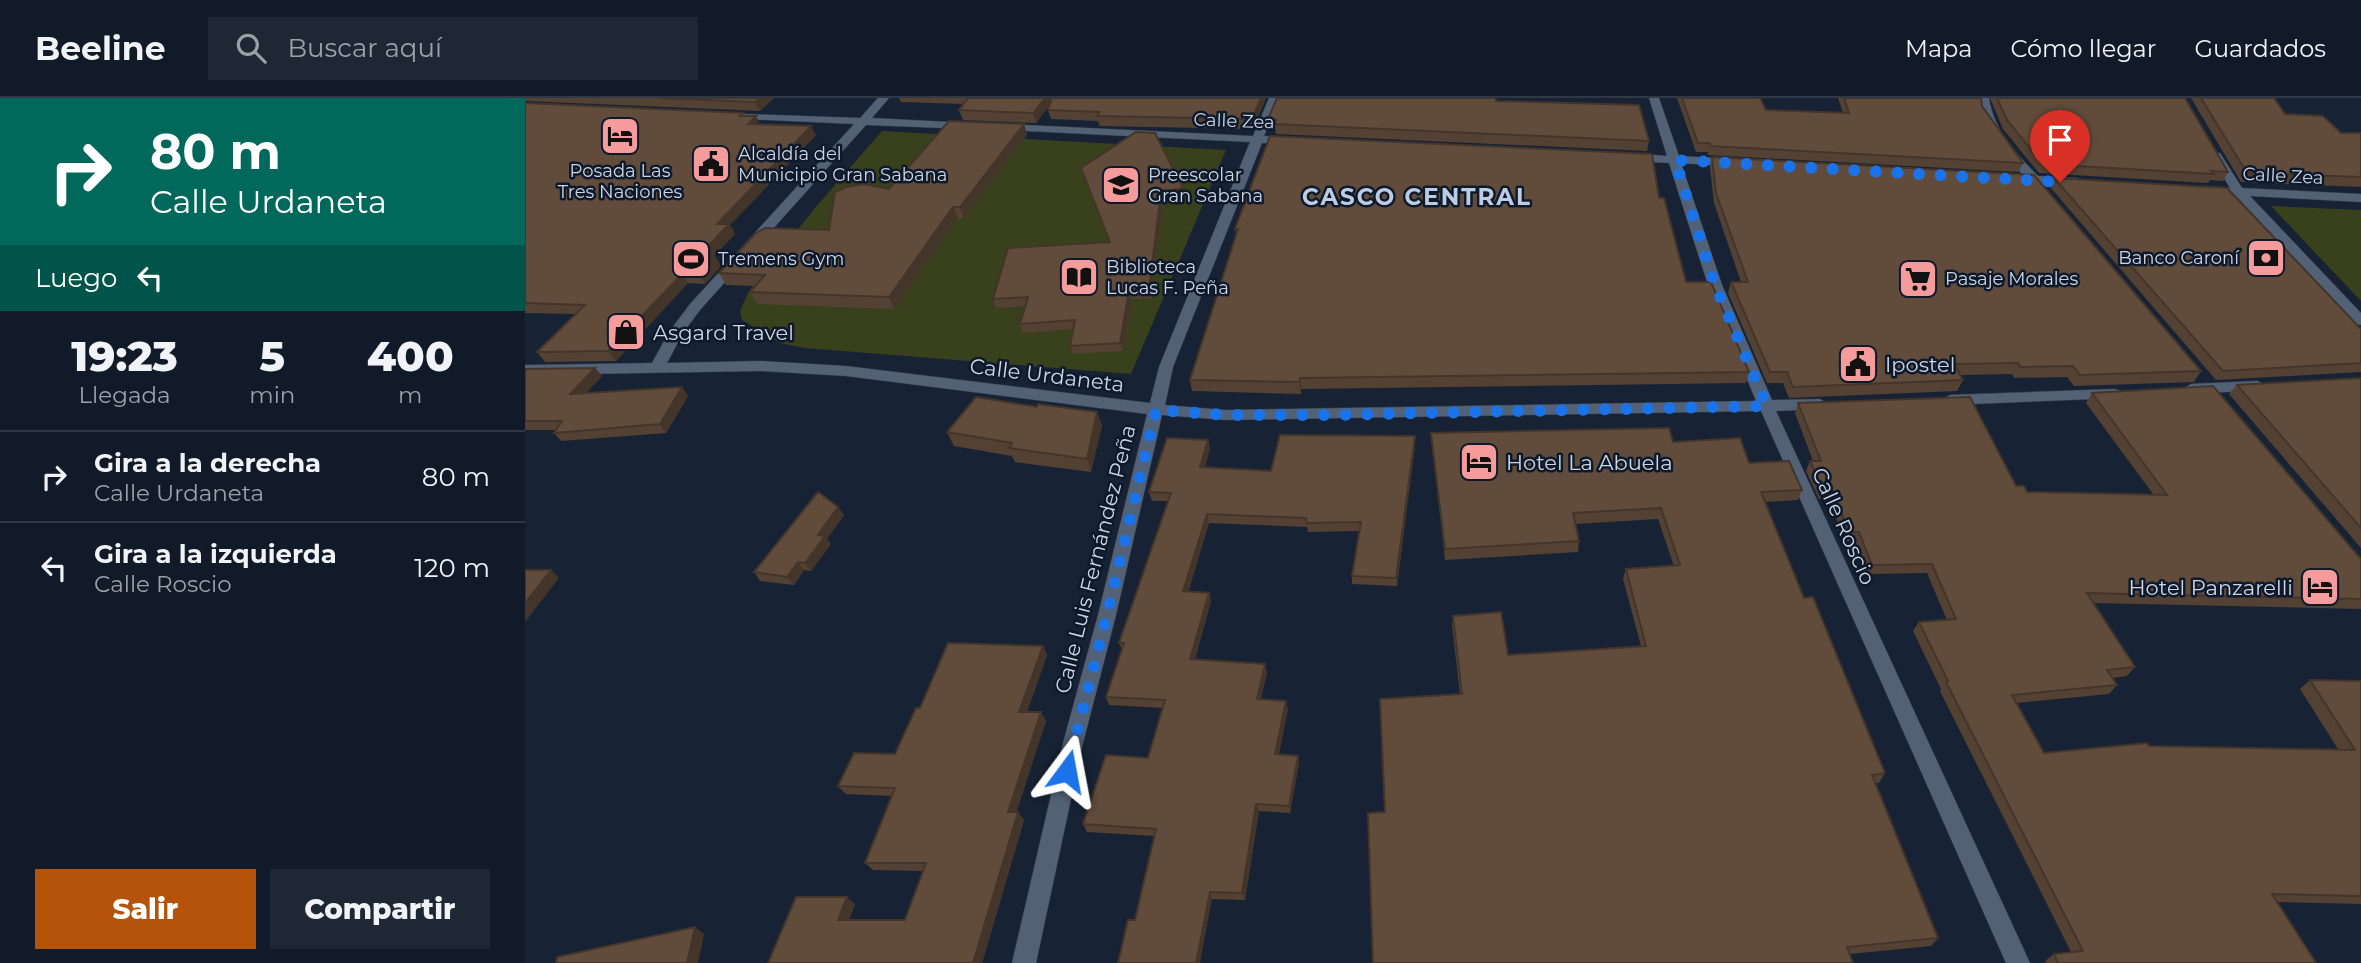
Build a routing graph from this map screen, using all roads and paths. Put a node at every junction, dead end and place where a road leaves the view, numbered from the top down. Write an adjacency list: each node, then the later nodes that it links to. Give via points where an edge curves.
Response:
1 (884, 98): 6 (street)
2 (1274, 98): 7 (street, Calle Luis Fernández Peña)
3 (1654, 98): 11 (street, Calle Roscio)
4 (1984, 98): 14 (street, via 1992,125)
5 (705, 114): 6 (street, Calle Zea)
6 (863, 121): 7 (street, Calle Zea); 21 (street, via 695,307)
7 (1258, 140): 8 (street, Calle Zea); 32 (street, Calle Luis Fernández Peña, via 1166,368)
8 (1308, 142)
9 (2212, 148): 17 (street)
10 (1620, 156): 11 (street)
11 (1675, 160): 12 (street); 30 (street, Calle Roscio, via 1715,285)
12 (1752, 164)
13 (2008, 179): 14 (street)
14 (2035, 180): 15 (street); 19 (street)
15 (2089, 183)
16 (2197, 189): 17 (street, Calle Zea)
17 (2238, 191): 18 (street, Calle Zea); 20 (street)
18 (2361, 198)
19 (2052, 200)
20 (2361, 321)
21 (657, 368): 23 (street, Calle Urdaneta); 32 (street, Calle Urdaneta, via 760,366 846,371)
22 (2195, 369): 25 (street)
23 (525, 370)
24 (2273, 385): 25 (street)
25 (2212, 388): 26 (street); 31 (street)
26 (2171, 391)
27 (2131, 393): 28 (street)
28 (1929, 401)
29 (1834, 404): 30 (street, Calle Urdaneta)
30 (1767, 406): 32 (street, Calle Urdaneta, via 1328,415); 34 (street, Calle Roscio)
31 (2229, 408)
32 (1156, 410): 33 (street, Calle Luis Fernández Peña)
33 (1024, 963)
34 (2018, 963)

